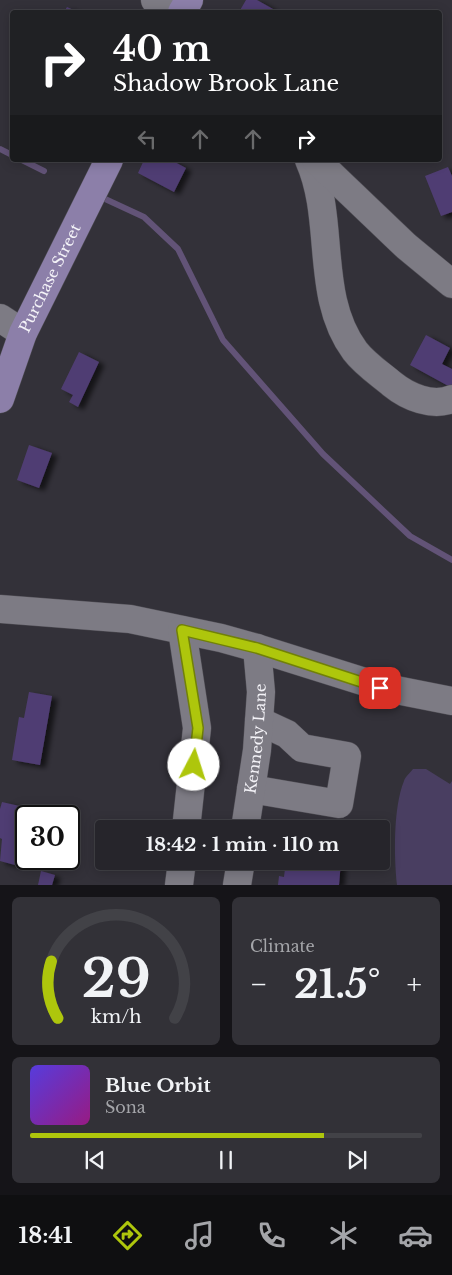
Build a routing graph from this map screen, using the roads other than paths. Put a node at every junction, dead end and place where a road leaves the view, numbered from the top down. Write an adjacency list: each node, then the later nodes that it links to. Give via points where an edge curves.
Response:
1 (155, 0): 2 (street)
2 (177, 10)
3 (108, 162): 8 (main road, Purchase Street)
4 (310, 162): 10 (street, via 321,203 332,298 349,342 400,390 421,400 442,403)
5 (318, 162): 6 (street, via 406,246)
6 (452, 284)
7 (0, 318): 8 (street)
8 (24, 333): 9 (main road, Purchase Street)
9 (0, 399)
10 (452, 399)
11 (0, 608): 12 (street, via 130,619)
12 (182, 630): 13 (street); 17 (street, via 198,728)
13 (257, 648): 14 (street, via 380,688); 15 (street, Kennedy Lane, via 261,692)
14 (452, 701)
15 (259, 721): 16 (street, Kennedy Lane); 16 (street, via 287,734 302,748 348,756 339,804)
16 (251, 789): 18 (street, Kennedy Lane)
17 (187, 820)
18 (247, 820)
19 (181, 870): 21 (street)
20 (240, 870): 22 (street)
21 (179, 885)
22 (237, 885)

